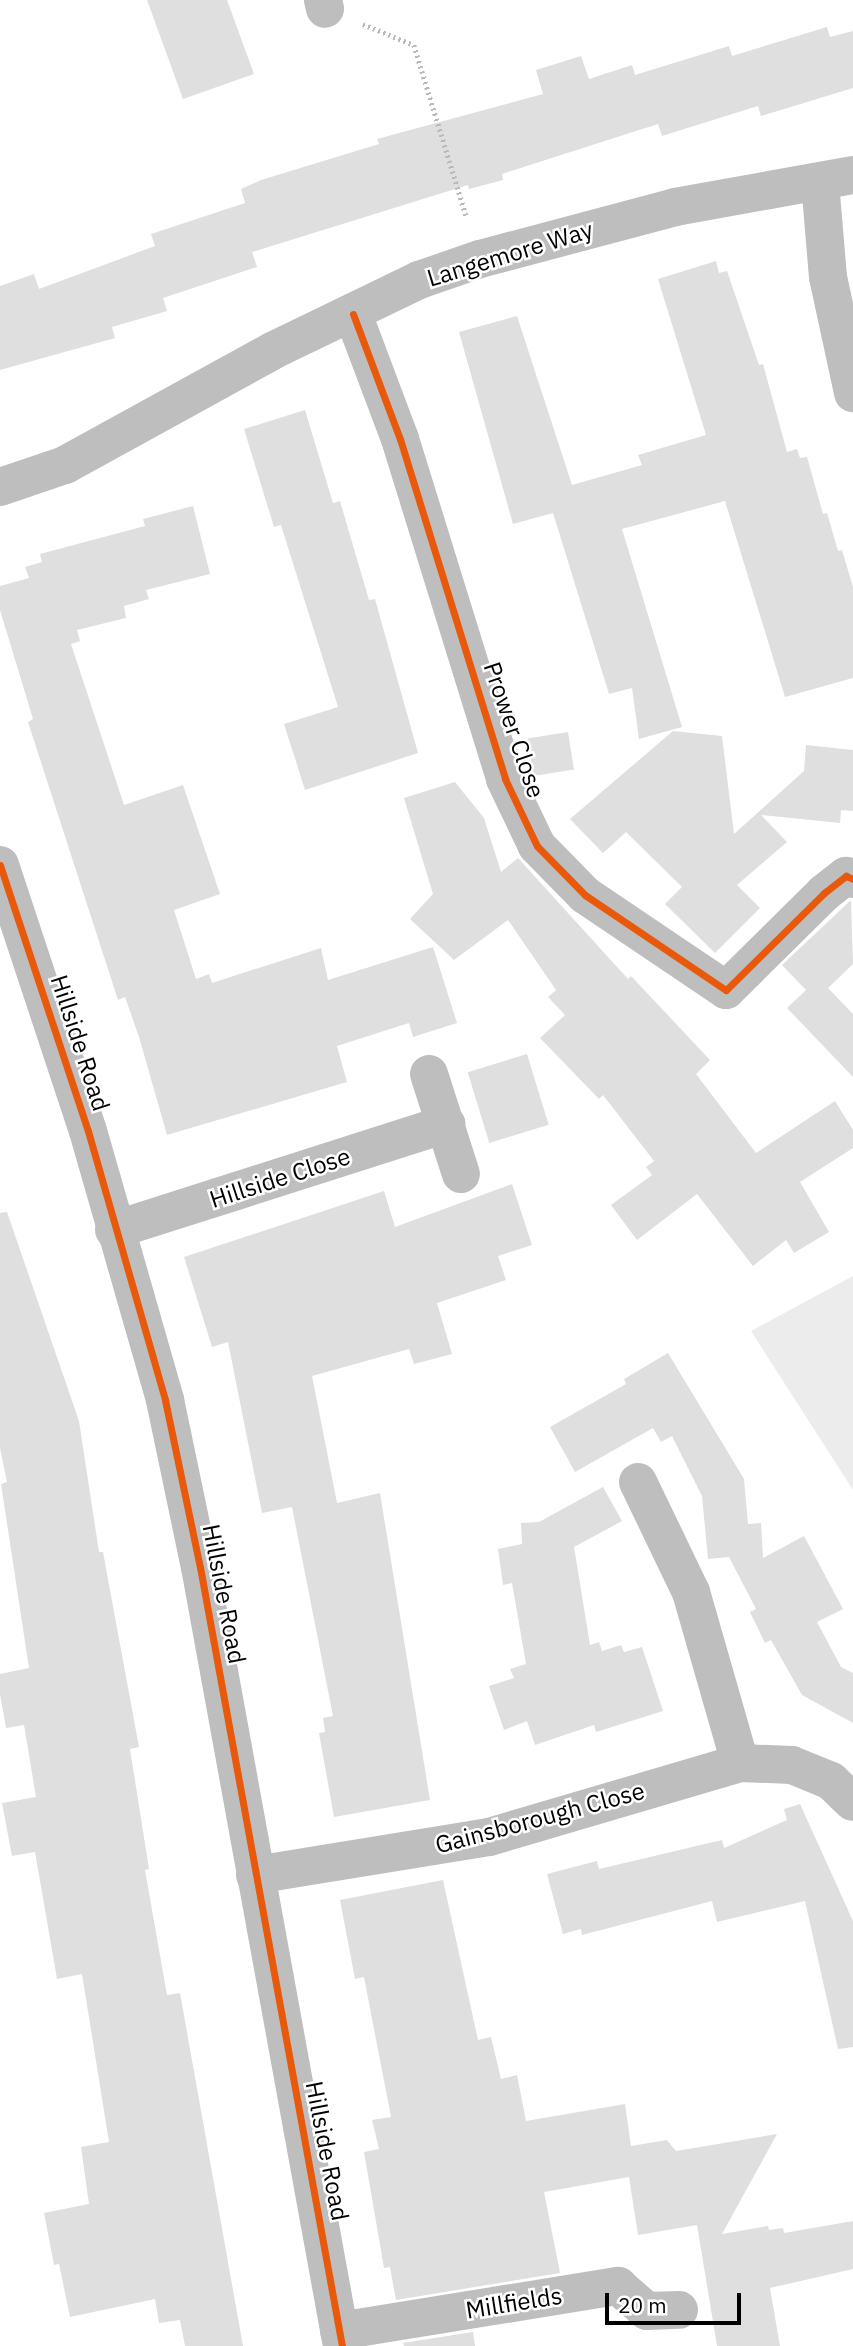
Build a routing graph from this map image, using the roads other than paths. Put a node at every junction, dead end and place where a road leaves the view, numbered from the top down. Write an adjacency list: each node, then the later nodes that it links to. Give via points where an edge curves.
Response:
1 (837, 178): 2 (street, Langemore Way, via 675,207 480,259 419,280); 3 (street, via 828,276)
2 (353, 314): 4 (street, Langemore Way, via 272,351 65,465); 6 (street, Prower Close, via 400,439 505,779 537,845 585,895 726,990 824,893 846,876)
3 (853, 393)
4 (0, 487)
5 (0, 865): 10 (street, Hillside Road, via 64,1053)
6 (853, 879)
7 (429, 1074): 8 (street)
8 (446, 1124): 9 (street); 10 (street, Hillside Close)
9 (461, 1174)
10 (114, 1230): 14 (street, Hillside Road, via 165,1400)
11 (638, 1482): 12 (street, via 691,1592)
12 (740, 1763): 13 (street, Gainsborough Close, via 792,1765 831,1781); 14 (street, Gainsborough Close, via 489,1837)
13 (853, 1802)
14 (255, 1875): 16 (street, Hillside Road)
15 (679, 2310): 16 (street, Millfields, via 647,2311 618,2286)
16 (341, 2338)

